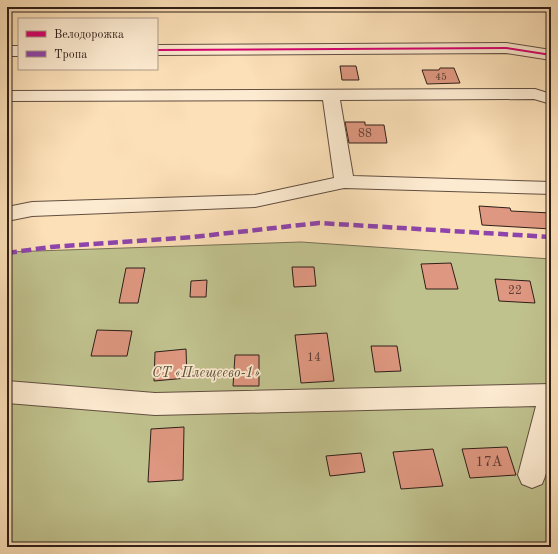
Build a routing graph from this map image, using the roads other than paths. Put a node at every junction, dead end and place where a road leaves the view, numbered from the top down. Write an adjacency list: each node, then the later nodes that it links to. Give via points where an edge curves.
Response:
1 (158, 50): 4 (street, via 506,48)
2 (7, 51): 3 (street)
3 (18, 51)
4 (551, 55)
5 (331, 95): 6 (street); 7 (street, via 535,94); 8 (street)
6 (7, 96)
7 (551, 98)
8 (344, 182): 9 (street); 10 (street, via 255,200 32,209)
9 (551, 188)
10 (7, 214)
11 (7, 392): 12 (street, via 155,404)
12 (551, 396): 13 (street)
13 (532, 475)

